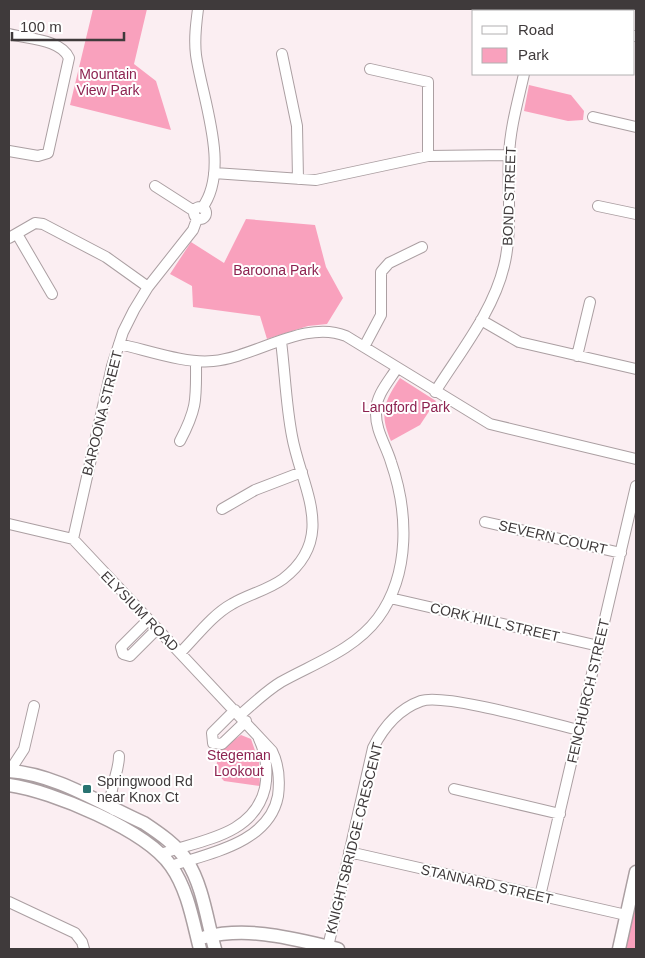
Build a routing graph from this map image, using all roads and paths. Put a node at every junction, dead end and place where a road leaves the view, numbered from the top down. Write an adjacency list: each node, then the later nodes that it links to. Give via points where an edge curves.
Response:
1 (198, 9): 11 (street, BAROONA STREET, via 196,53 214,146)
2 (9, 34): 8 (street, via 59,46 69,58 51,147 45,156)
3 (282, 54): 12 (street, via 297,126)
4 (370, 69): 10 (street, via 428,82)
5 (524, 75): 9 (street, BOND STREET)
6 (592, 117): 7 (street)
7 (636, 127)
8 (9, 151)
9 (509, 155): 10 (street); 22 (street, BOND STREET, via 508,244 499,283)
10 (428, 156): 12 (street, via 335,178)
11 (214, 173): 12 (street); 15 (street, BAROONA STREET, via 209,197)
12 (298, 179)
13 (155, 186): 15 (street)
14 (598, 206): 16 (street)
15 (198, 212): 19 (street, BAROONA STREET, via 193,230)
16 (636, 214)
17 (13, 236): 19 (street, via 35,224 43,224 106,257); 20 (street)
18 (422, 247): 25 (street, via 389,263 381,272 381,314)
19 (148, 287): 24 (street, BAROONA STREET)
20 (52, 294)
21 (590, 302): 26 (street)
22 (481, 320): 26 (street, via 518,342); 30 (street, BOND STREET)
23 (281, 342): 25 (street, via 308,332 334,331); 27 (street, via 235,358); 33 (street, via 292,436)
24 (119, 344): 27 (street); 38 (street, BAROONA STREET)
25 (364, 347): 28 (street)
26 (577, 356): 29 (street)
27 (196, 361): 31 (street, via 193,417)
28 (397, 368): 30 (street); 40 (street, via 378,398 376,411 378,429 400,490 404,519 403,544)
29 (636, 369)
30 (435, 392): 32 (street, via 490,424)
31 (180, 441)
32 (636, 459)
33 (302, 472): 35 (street, via 274,481); 44 (street, via 314,517 306,553 284,578 232,604)
34 (636, 486): 39 (street, FENCHURCH STREET)
35 (222, 509)
36 (485, 522): 39 (street, SEVERN COURT)
37 (9, 524): 38 (street)
38 (73, 539): 41 (street, ELYSIUM ROAD)
39 (620, 553): 43 (street, FENCHURCH STREET)
40 (390, 598): 43 (street, CORK HILL STREET); 46 (street, via 378,618 358,638 330,658 280,683)
41 (148, 620): 42 (street, ELYSIUM ROAD); 42 (street, via 121,647 123,654 130,656)
42 (157, 628): 44 (street, ELYSIUM ROAD)
43 (599, 646): 48 (street, FENCHURCH STREET)
44 (180, 653): 46 (street, ELYSIUM ROAD)
45 (34, 706): 49 (street)
46 (240, 716): 47 (street, ELYSIUM ROAD)
47 (254, 729): 59 (street, ELYSIUM ROAD, via 263,748 267,772 259,805 243,824 232,830); 62 (street, ELYSIUM ROAD, via 277,761 278,790 271,814 242,841)
48 (579, 730): 58 (street, FENCHURCH STREET); 60 (street, KNIGHTSBRIDGE CRESCENT, via 435,698 411,706 385,726 373,748)
49 (24, 749): 51 (street); 52 (street, via 26,764)
50 (119, 756): 54 (street, via 119,768)
51 (9, 772): 52 (main road)
52 (33, 774): 56 (main road)
53 (9, 785): 61 (main road, via 52,796 137,835)
54 (111, 787): 56 (street); 57 (street, via 110,799)
55 (454, 789): 58 (street)
56 (89, 798): 57 (main road)
57 (114, 810): 59 (main road, via 144,823)
58 (560, 814): 65 (street, FENCHURCH STREET)
59 (176, 848): 61 (street, ELYSIUM ROAD); 62 (main road)
60 (349, 852): 65 (street, STANNARD STREET); 72 (street, KNIGHTSBRIDGE CRESCENT)
61 (161, 854): 63 (main road)
62 (187, 861): 63 (street, ELYSIUM ROAD); 68 (main road)
63 (171, 866): 71 (main road, via 179,880)
64 (636, 872): 67 (main road)
65 (540, 896): 67 (street, STANNARD STREET)
66 (9, 902): 73 (street, via 75,933)
67 (626, 915): 76 (main road)
68 (210, 931): 69 (main road); 70 (main road, via 238,924); 71 (main road); 74 (main road)
69 (236, 932): 70 (main road); 75 (main road)
70 (263, 933): 72 (main road)
71 (197, 939)
72 (333, 948)
73 (84, 949)
74 (215, 949)
75 (222, 949)
76 (618, 949)

